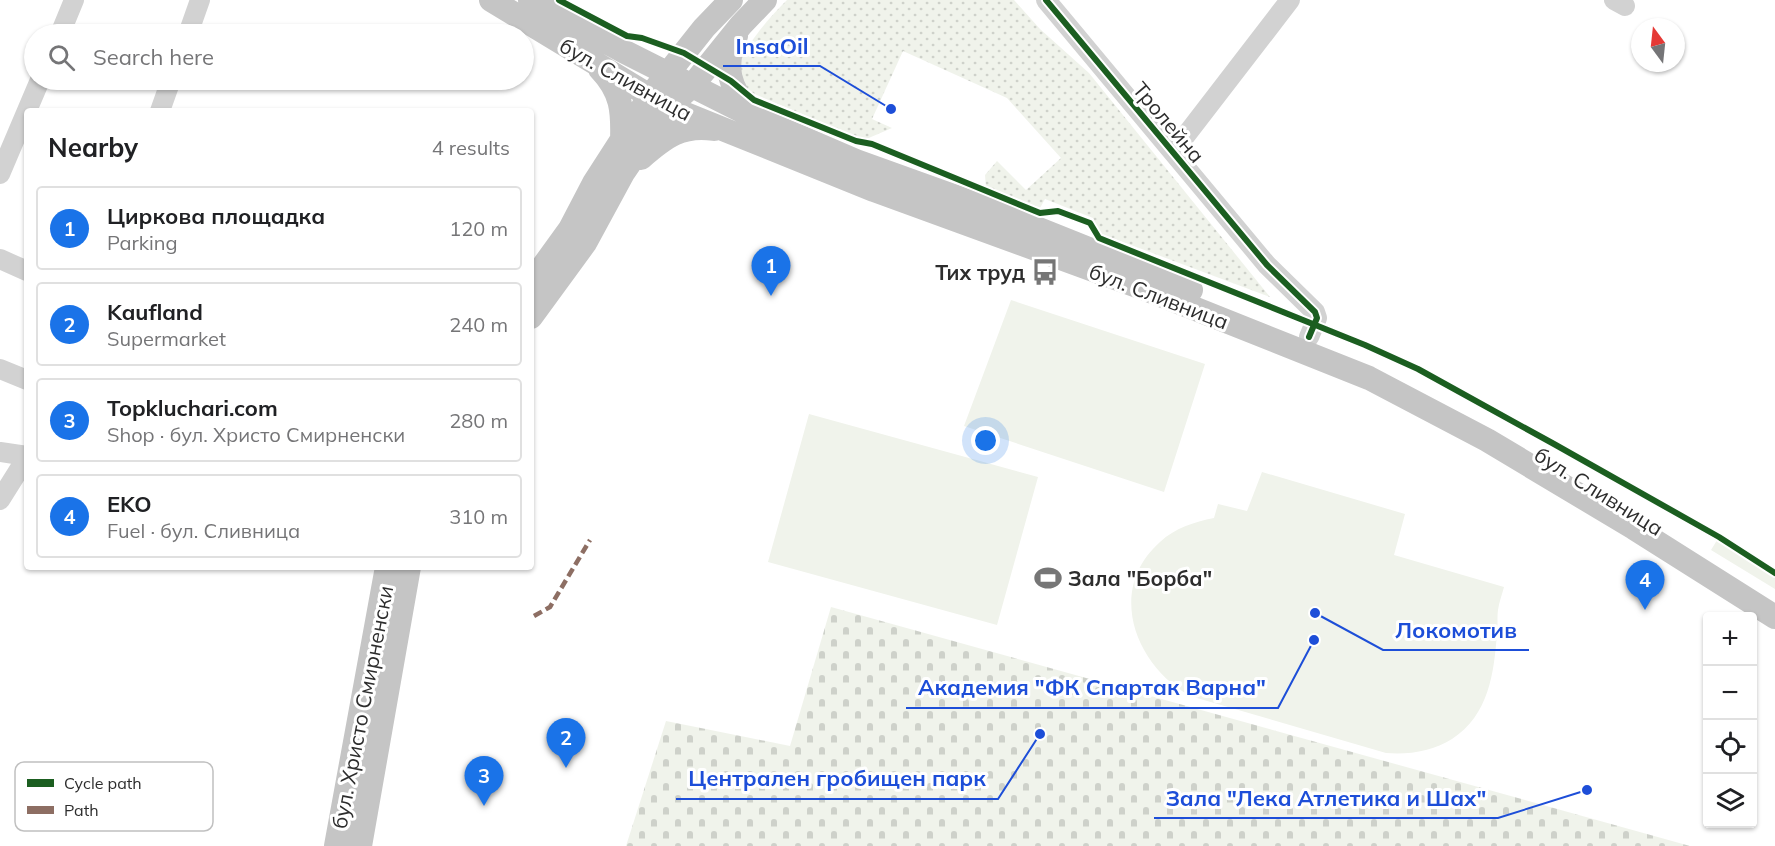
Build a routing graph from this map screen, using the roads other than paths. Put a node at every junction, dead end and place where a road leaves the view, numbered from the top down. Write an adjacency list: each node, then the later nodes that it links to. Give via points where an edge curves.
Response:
1 (74, 0): 9 (street)
2 (200, 0): 10 (street)
3 (491, 0): 11 (main road, бул. Сливница)
4 (530, 0): 15 (main road, бул. Сливница)
5 (731, 0): 14 (main road)
6 (765, 0): 12 (main road)
7 (1046, 0): 28 (street, Тролейна)
8 (1290, 0): 28 (street)
9 (64, 24)
10 (192, 24)
11 (531, 24)
12 (741, 25): 18 (main road); 24 (main road, via 731,49 729,72 734,90)
13 (534, 26): 16 (main road, бул. Сливница)
14 (704, 28): 15 (main road, via 671,50); 17 (main road)
15 (623, 51): 17 (main road, бул. Сливница)
16 (595, 63): 21 (main road, бул. Сливница); 27 (main road, via 613,82 621,109)
17 (668, 74): 18 (main road, бул. Сливница); 21 (main road)
18 (692, 86): 21 (main road); 24 (main road, бул. Сливница)
19 (36, 90): 22 (street)
20 (167, 90): 23 (street)
21 (659, 101): 26 (main road, бул. Сливница); 27 (main road); 29 (main road)
22 (28, 108)
23 (161, 108)
24 (754, 117): 35 (main road, бул. Сливница, via 856,161 984,207)
25 (24, 118): 30 (street)
26 (728, 132): 29 (main road, via 700,127 677,132); 45 (main road, бул. Сливница, via 1369,378 1487,440)
27 (622, 141): 33 (main road, via 570,229)
28 (1173, 152): 35 (street, Тролейна, via 1267,265 1315,312 1317,318)
29 (623, 173): 34 (main road, via 585,243)
30 (0, 174)
31 (0, 259): 32 (street)
32 (24, 270)
33 (534, 279)
34 (534, 313)
35 (1309, 337): 44 (main road, бул. Сливница, via 1493,426)
36 (0, 369): 37 (street)
37 (24, 379)
38 (0, 452): 39 (street)
39 (24, 456)
40 (24, 462): 41 (street)
41 (0, 500)
42 (386, 570): 46 (main road, бул. Христо Смирненски)
43 (408, 570): 47 (main road, бул. Христо Смирненски)
44 (1775, 598)
45 (1775, 616)
46 (336, 846)
47 (360, 846)

